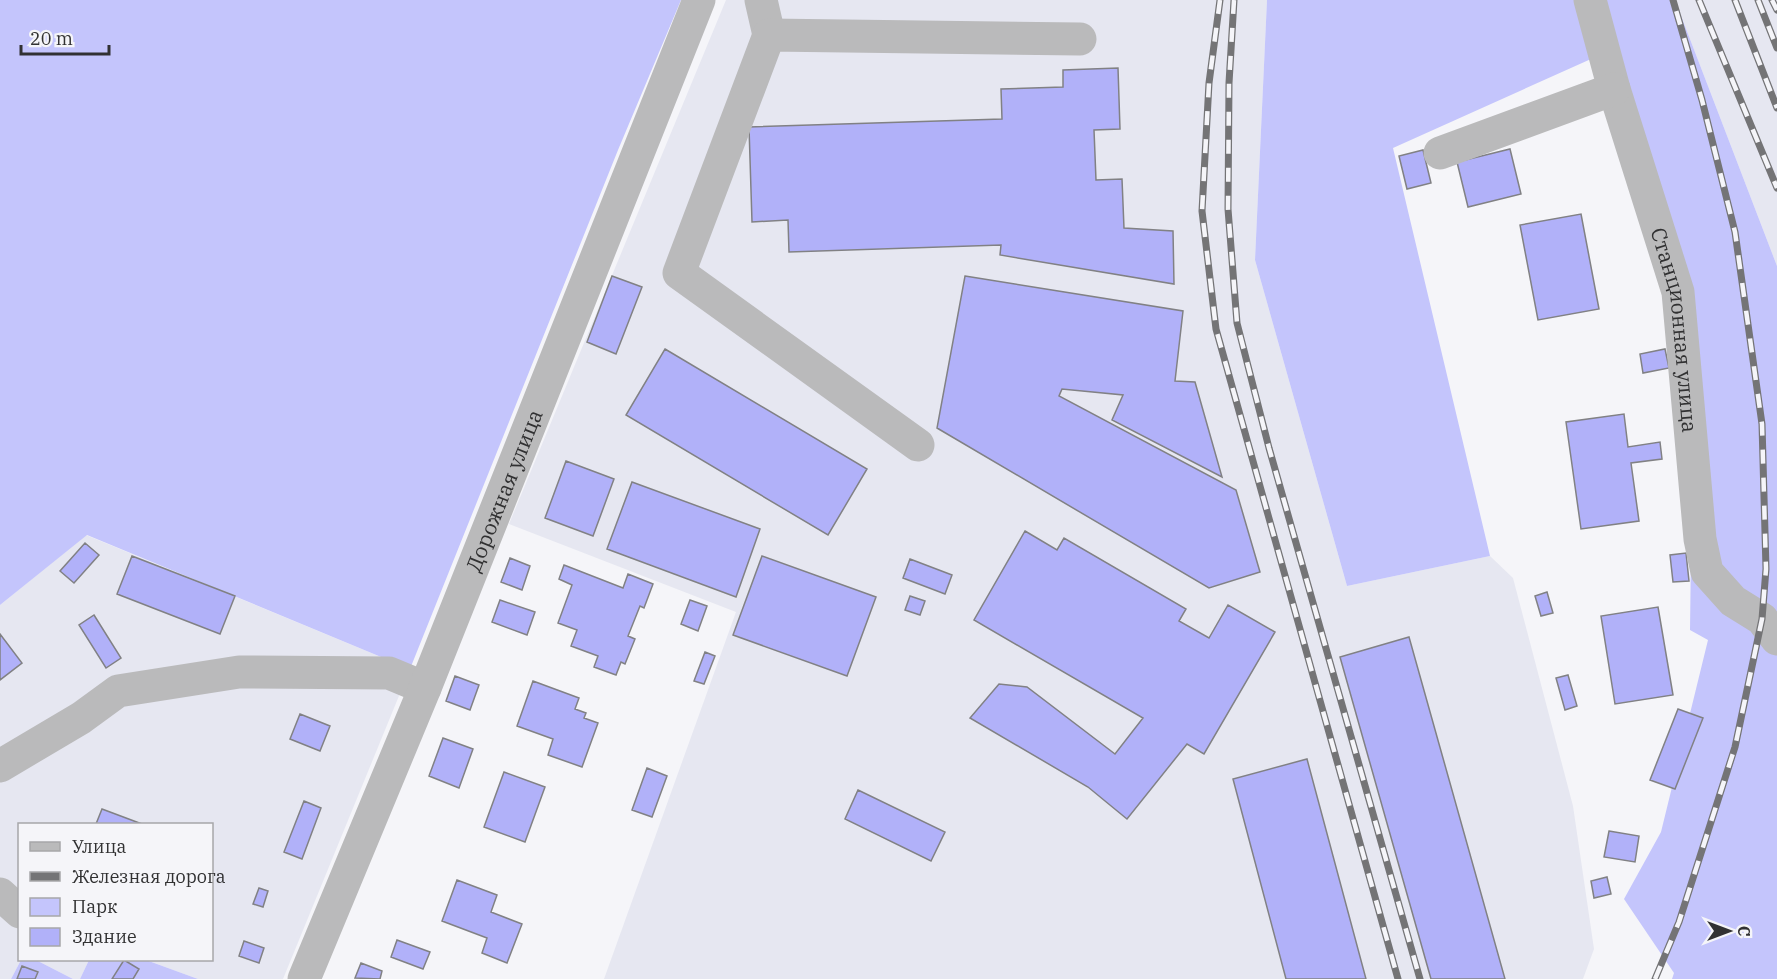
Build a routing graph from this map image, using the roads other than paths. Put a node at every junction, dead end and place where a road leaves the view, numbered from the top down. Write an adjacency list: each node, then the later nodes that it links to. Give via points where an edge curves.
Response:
1 (699, 0): 10 (street, Дорожная улица)
2 (761, 0): 4 (street)
3 (1590, 0): 6 (street, Станционная улица)
4 (769, 35): 5 (street); 8 (street, via 679,273)
5 (1080, 39)
6 (1614, 89): 7 (street); 9 (street, Станционная улица, via 1678,292 1700,539 1707,572 1733,602 1762,619)
7 (1440, 153)
8 (918, 445)
9 (1777, 639)
10 (425, 688): 11 (street, via 389,673 239,672 118,691); 14 (street, Дорожная улица)
11 (0, 766)
12 (0, 894): 13 (street)
13 (18, 910)
14 (304, 979)

